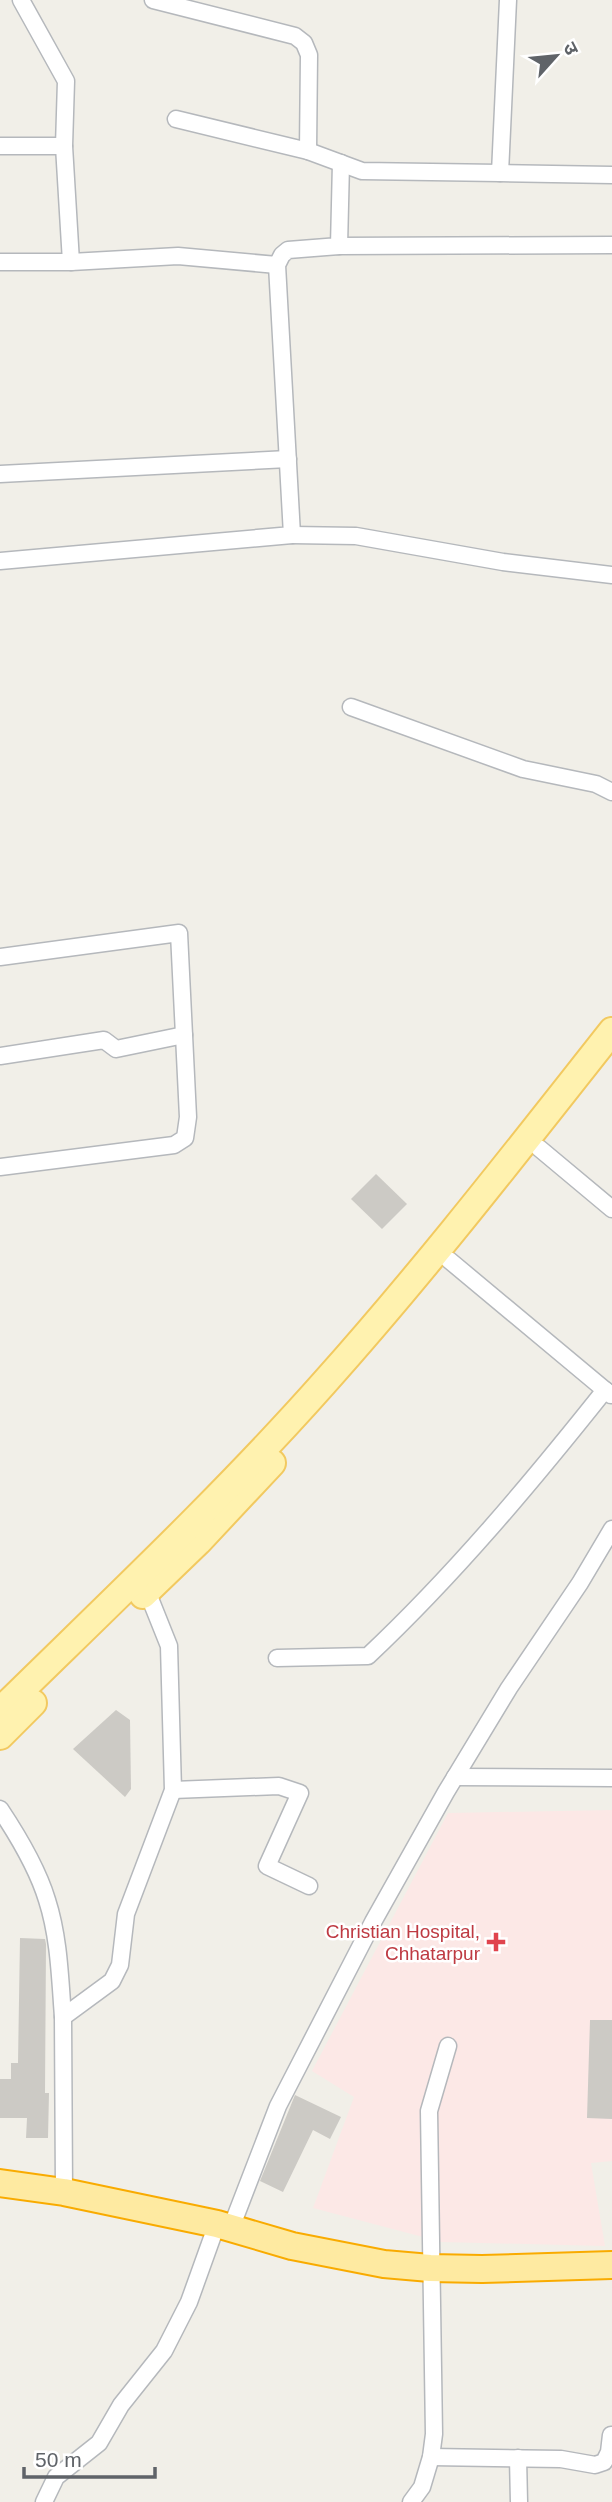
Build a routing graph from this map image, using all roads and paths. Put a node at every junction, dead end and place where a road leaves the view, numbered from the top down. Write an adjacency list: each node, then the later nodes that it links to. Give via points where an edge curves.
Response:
1 (21, 0): 6 (street, via 66,81)
2 (153, 0): 7 (street, via 295,36 304,43 309,55)
3 (508, 0): 9 (street)
4 (176, 118): 7 (street)
5 (0, 146): 6 (street)
6 (64, 146): 14 (street)
7 (309, 151): 8 (street)
8 (341, 163): 9 (street, via 362,171); 12 (street)
9 (500, 173): 10 (street)
10 (612, 175)
11 (612, 245): 12 (street)
12 (339, 246): 15 (street, via 288,250)
13 (0, 262): 14 (street)
14 (71, 262): 15 (street, via 178,256)
15 (277, 265): 16 (street)
16 (288, 459): 17 (street); 18 (street)
17 (0, 474)
18 (292, 535): 19 (street); 20 (street, via 356,536 503,562)
19 (0, 561)
20 (612, 575)
21 (351, 707): 22 (street, via 523,769 596,784)
22 (612, 792)
23 (0, 957): 25 (street, via 179,933)
24 (612, 1031): 36 (main road, via 324,1384)
25 (184, 1035): 26 (street, via 116,1049 104,1040); 29 (street, via 185,1138 174,1145)
26 (0, 1056)
27 (612, 1056): 28 (main road)
28 (539, 1148): 30 (street); 31 (main road)
29 (0, 1167)
30 (612, 1209)
31 (449, 1260): 32 (street); 34 (main road, via 240,1499)
32 (608, 1393): 35 (street, via 527,1488 368,1657)
33 (610, 1538): 38 (street)
34 (147, 1591): 37 (main road); 40 (street, via 169,1646)
35 (277, 1658)
36 (0, 1711)
37 (0, 1735)
38 (455, 1777): 39 (street); 47 (street, via 373,1922 278,2106)
39 (612, 1778)
40 (173, 1790): 42 (street, via 279,1786 300,1793 267,1866); 43 (street, via 126,1914 120,1965 112,1981)
41 (0, 1808): 43 (street, via 47,1899)
42 (309, 1886)
43 (63, 2017): 46 (street)
44 (448, 2046): 49 (street, via 429,2111)
45 (0, 2183): 46 (highway)
46 (64, 2192): 47 (highway)
47 (224, 2226): 49 (highway, via 324,2252); 53 (street, via 163,2351 99,2442 56,2477)
48 (612, 2265): 49 (highway)
49 (430, 2268): 51 (street)
50 (611, 2435): 52 (street, via 604,2462 595,2465)
51 (431, 2457): 52 (street); 54 (street, via 422,2487)
52 (518, 2458): 55 (street)
53 (44, 2502)
54 (411, 2502)
55 (519, 2502)

